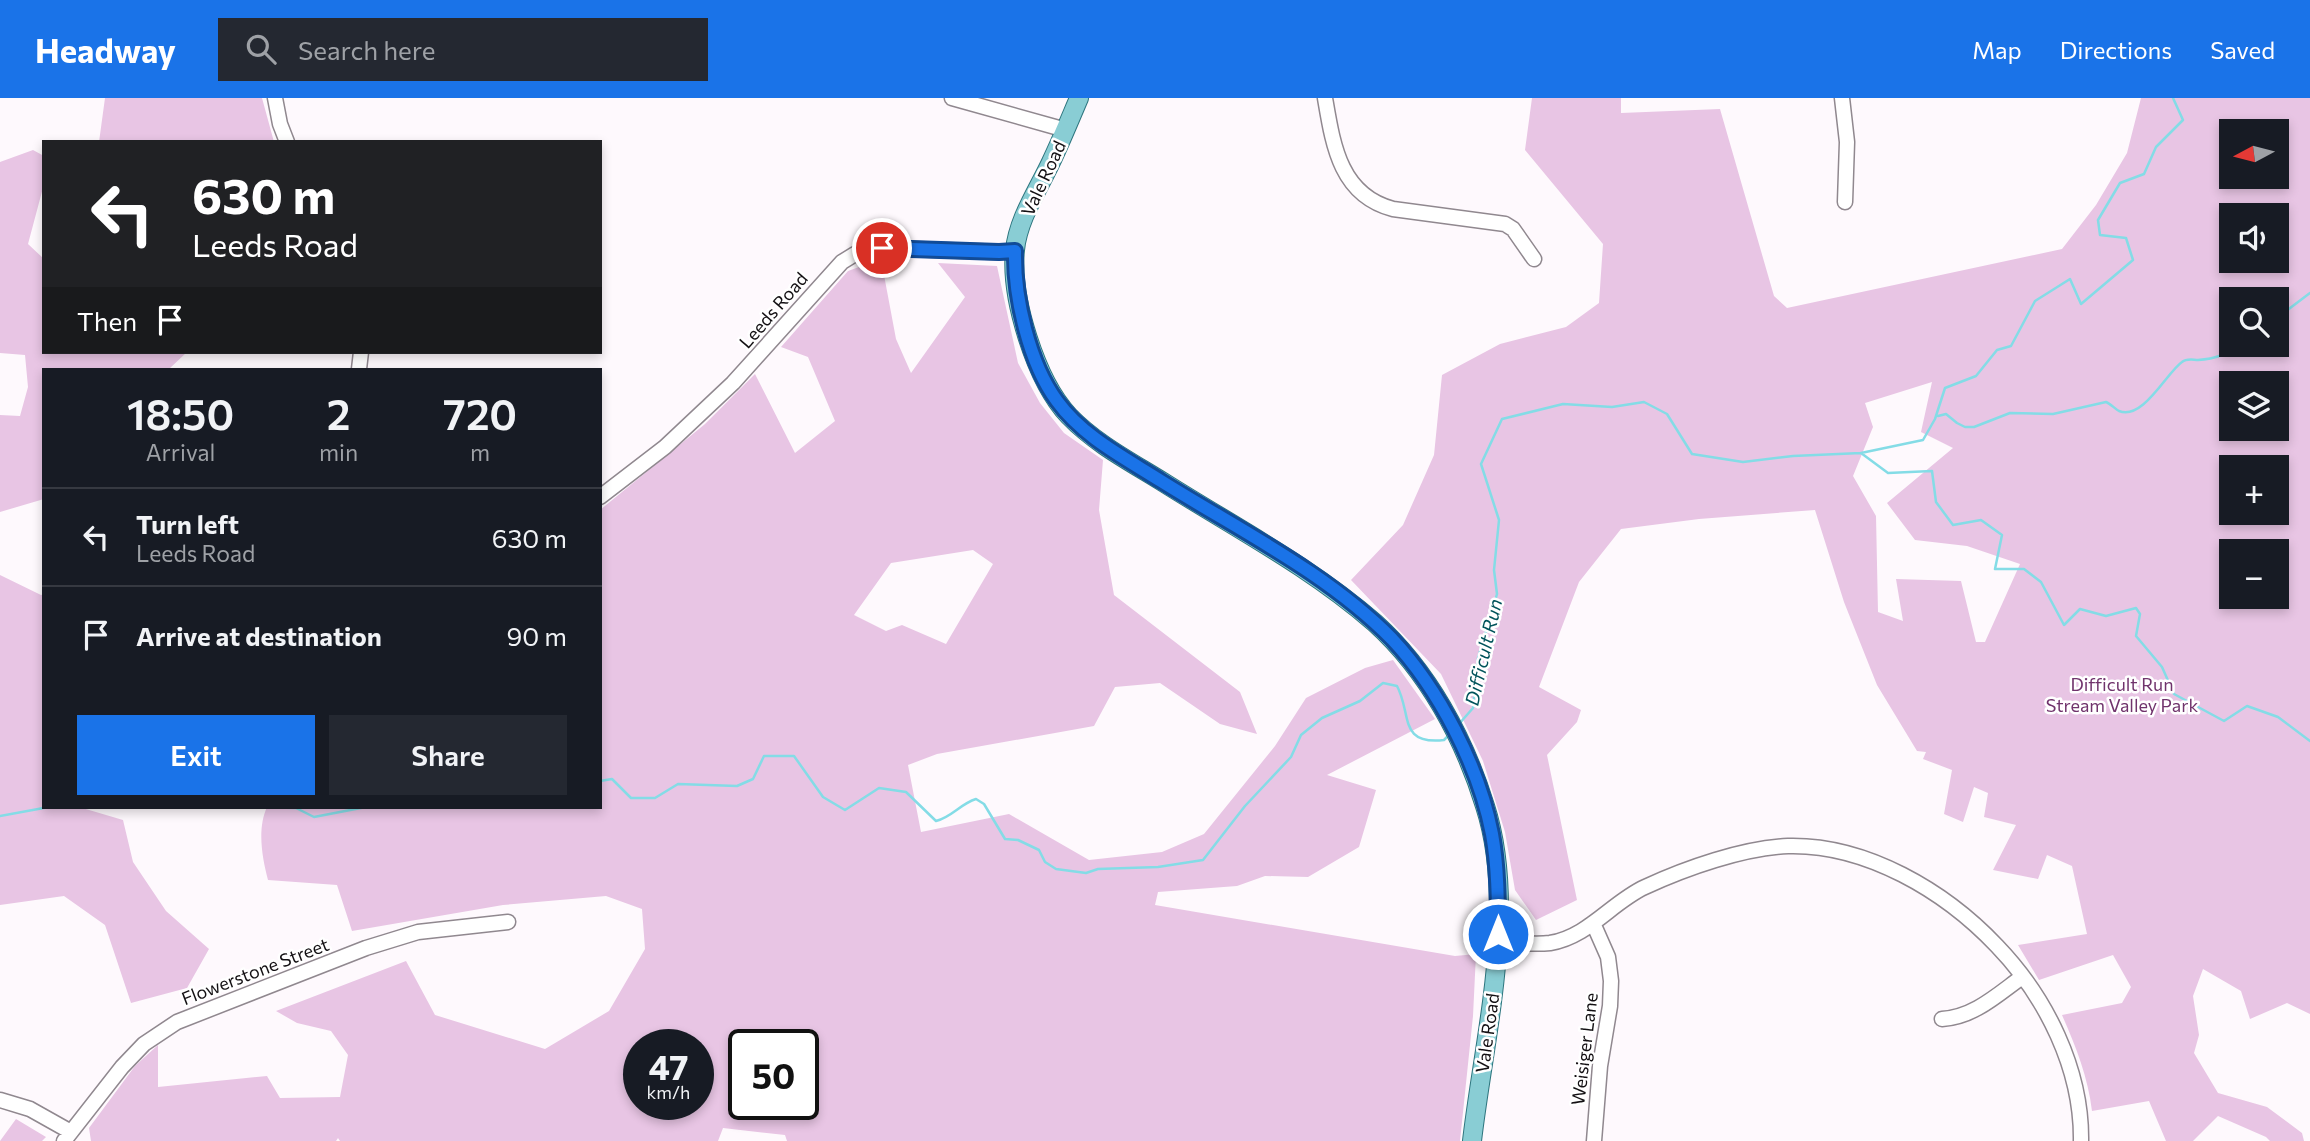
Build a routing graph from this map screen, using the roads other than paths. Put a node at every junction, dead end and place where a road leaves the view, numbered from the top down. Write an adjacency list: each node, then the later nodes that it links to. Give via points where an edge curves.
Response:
1 (275, 98): 7 (street)
2 (952, 98): 6 (street)
3 (1079, 98): 6 (main road, Vale Road)
4 (1325, 98): 10 (street, via 1337,153 1364,196 1393,209 1505,223)
5 (1842, 98): 8 (street, via 1847,142)
6 (1066, 130): 9 (main road, Vale Road, via 1023,221)
7 (286, 140)
8 (1845, 202)
9 (1015, 251): 11 (street, Leeds Road, via 882,248 842,262 733,383 665,447); 14 (main road, Vale Road, via 1018,295 1032,349 1048,388 1070,417 1121,457 1346,599 1392,639 1428,685 1460,741 1486,809 1498,887)
10 (1534, 259)
11 (602, 495)
12 (508, 922): 18 (street, Flowerstone Street, via 418,932 177,1022 144,1044 122,1067)
13 (1593, 923): 14 (street, via 1550,943); 15 (street, via 1643,888 1699,866 1768,848 1822,848 1891,870 1939,896 1982,929); 20 (street, Weisiger Lane, via 1608,957 1611,981)
14 (1497, 943): 19 (main road, Vale Road)
15 (2022, 977): 16 (street, via 1976,1011); 21 (street, via 2065,1052 2079,1108)
16 (1942, 1019)
17 (0, 1100): 18 (street, via 30,1110)
18 (68, 1137)
19 (1472, 1141)
20 (1594, 1141)
21 (2081, 1141)

